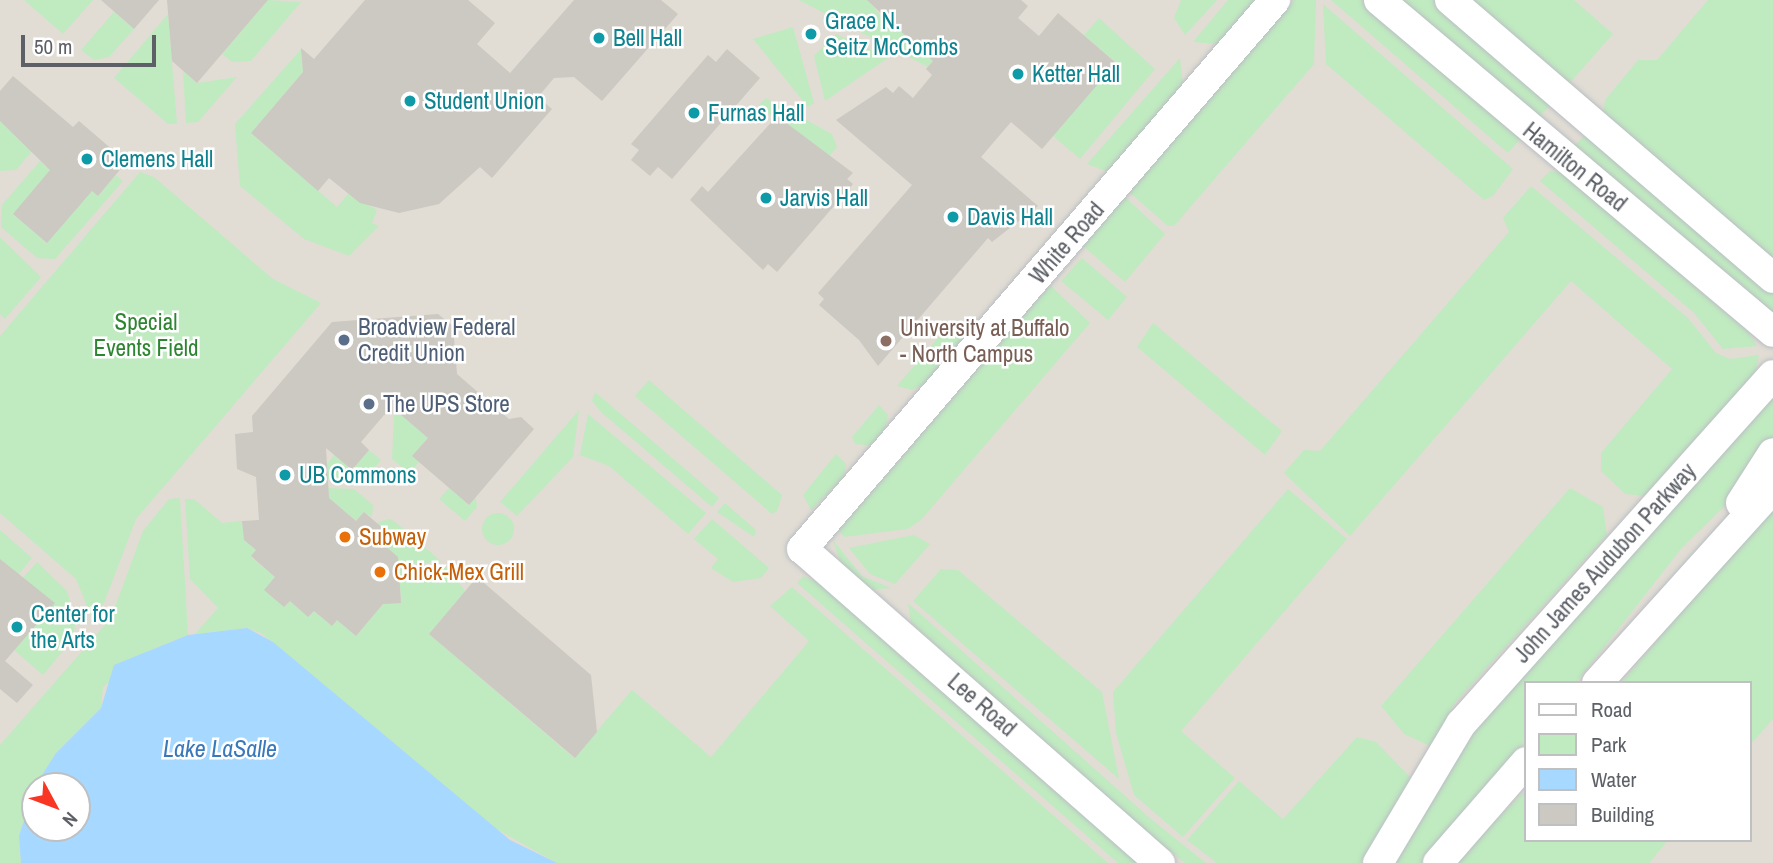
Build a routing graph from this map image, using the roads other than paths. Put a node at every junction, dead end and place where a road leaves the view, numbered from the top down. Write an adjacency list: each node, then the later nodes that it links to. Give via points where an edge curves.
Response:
1 (1275, 0): 9 (street, White Road)
2 (1379, 0): 5 (street, Hamilton Road)
3 (1450, 0): 4 (street, Hamilton Road)
4 (1773, 278)
5 (1773, 332)
6 (1773, 374): 14 (street, John James Audubon Parkway, via 1461,724)
7 (1773, 453): 10 (street)
8 (1773, 488): 10 (street)
9 (802, 549): 13 (street, Lee Road)
10 (1702, 565): 11 (street)
11 (1599, 681)
12 (1524, 764): 15 (street)
13 (1160, 863)
14 (1378, 863)
15 (1438, 863)

